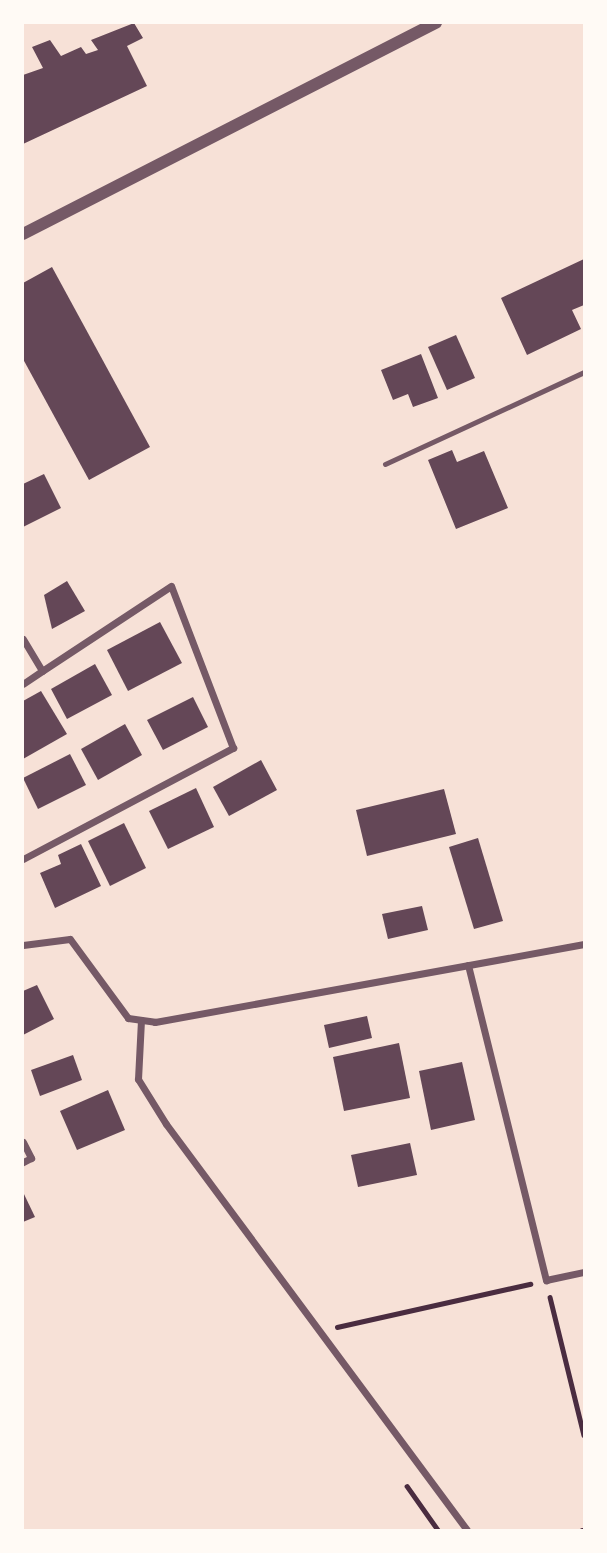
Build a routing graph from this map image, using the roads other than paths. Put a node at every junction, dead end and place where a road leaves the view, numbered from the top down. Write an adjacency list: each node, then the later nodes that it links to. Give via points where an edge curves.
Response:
1 (436, 23): 2 (street)
2 (23, 234)
3 (584, 372): 4 (lane)
4 (385, 464)
5 (23, 639): 6 (street)
6 (42, 671): 7 (street); 8 (street, via 172,586 233,748)
7 (23, 684)
8 (23, 859)
9 (584, 944): 11 (street)
10 (23, 945): 12 (street, via 70,939 128,1018)
11 (468, 965): 12 (street); 15 (street, via 546,1280)
12 (141, 1020): 16 (street, via 138,1079)
13 (23, 1142): 14 (street, via 31,1158)
14 (23, 1162)
15 (584, 1272)
16 (467, 1530)

